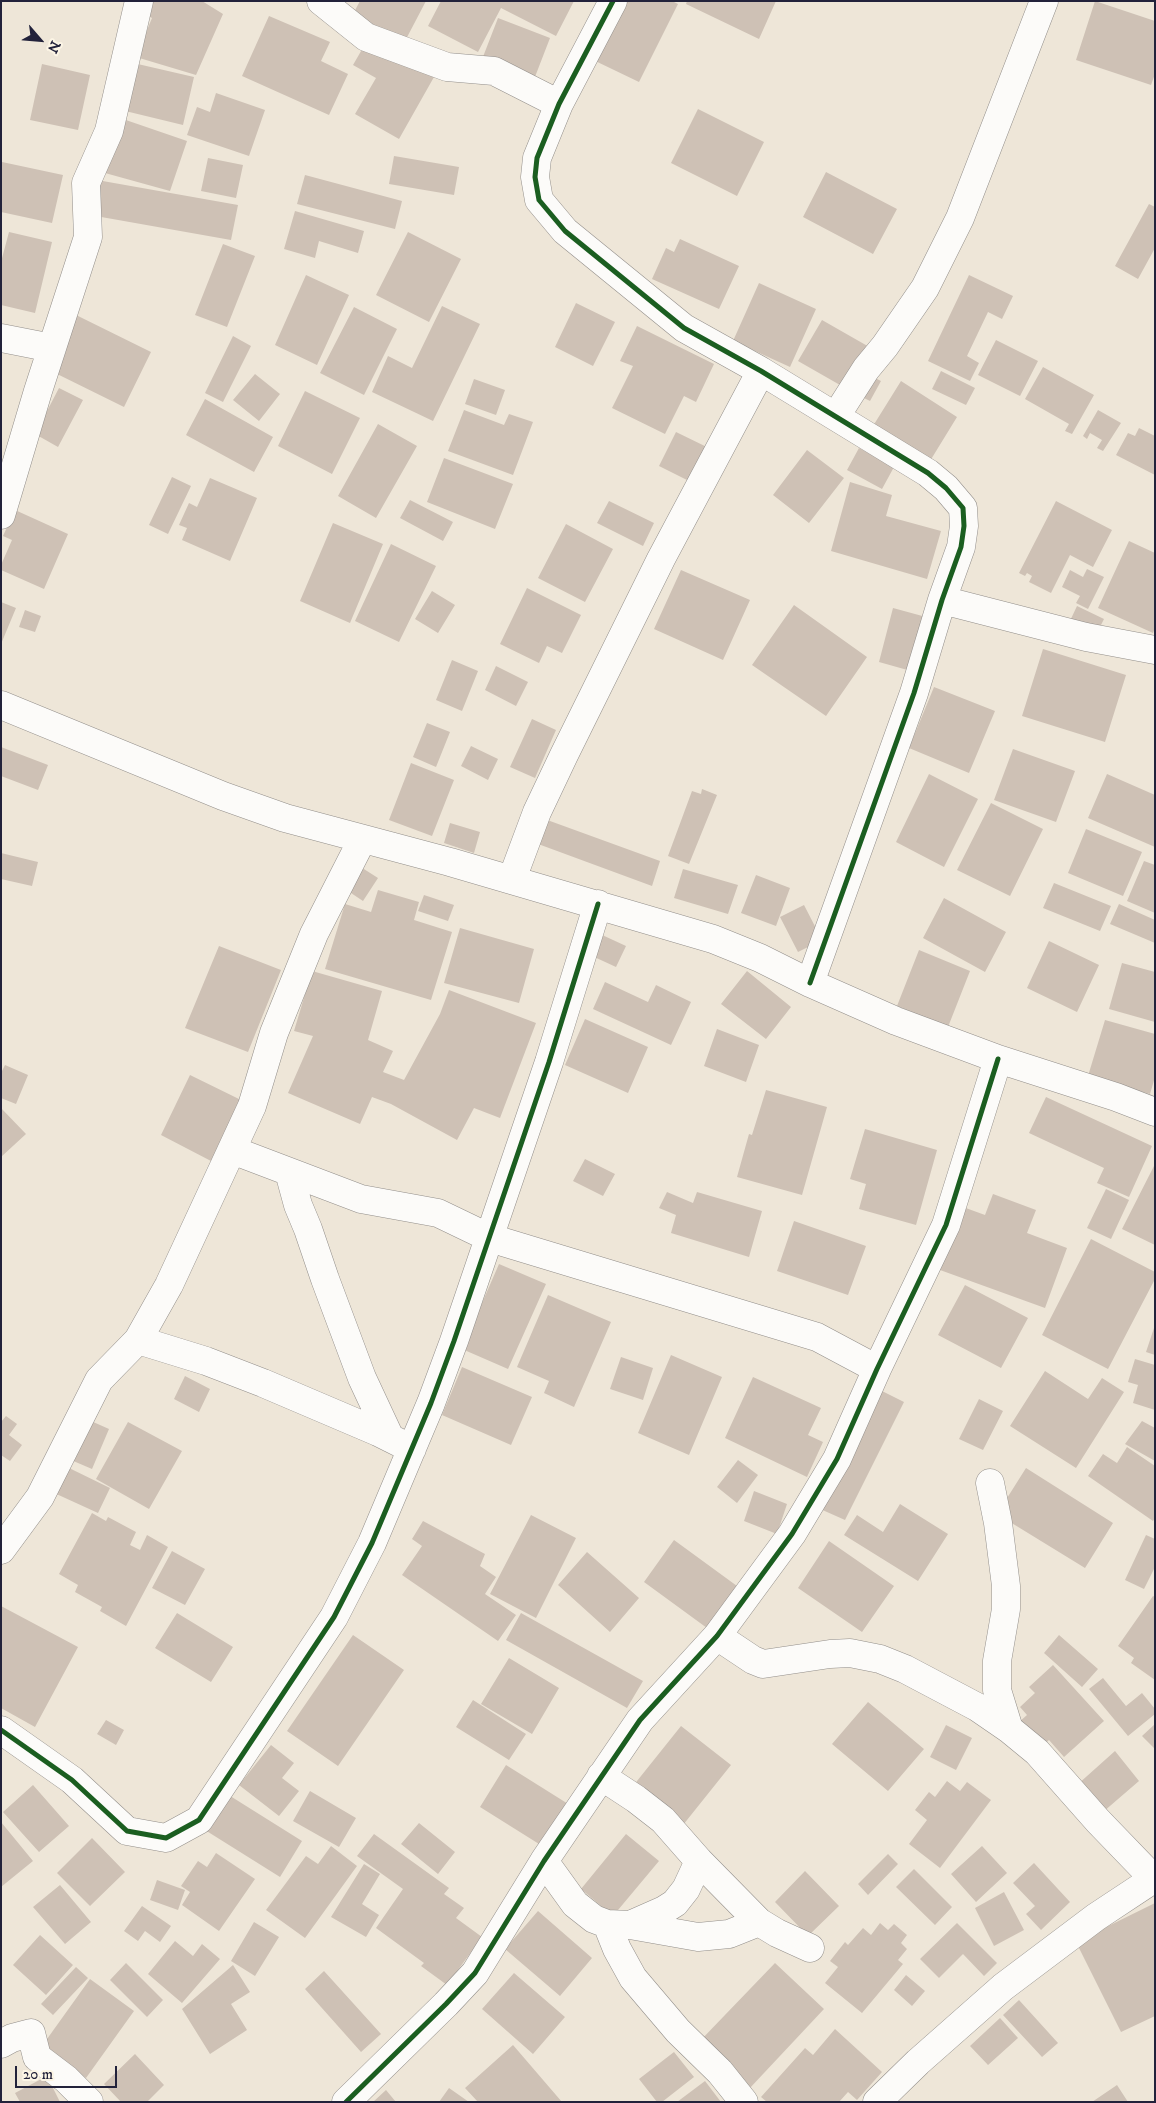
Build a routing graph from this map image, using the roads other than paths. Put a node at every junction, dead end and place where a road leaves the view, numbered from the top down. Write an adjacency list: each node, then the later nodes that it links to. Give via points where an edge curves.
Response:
1 (139, 1): 9 (street, via 109,131 86,183 88,237)
2 (320, 1): 6 (street)
3 (354, 1): 6 (street, via 351,21)
4 (613, 1): 7 (street)
5 (1044, 1): 11 (street, via 956,227 925,288)
6 (366, 37): 7 (street, via 447,67 494,72)
7 (559, 104): 10 (street, via 537,158 535,177 539,200 549,214 565,231 684,328)
8 (1, 338): 9 (street)
9 (52, 348): 12 (street)
10 (761, 371): 11 (street); 17 (street, via 661,559 564,755 537,812)
11 (836, 416): 13 (street, via 928,473 963,508 961,548)
12 (1, 515)
13 (942, 600): 14 (street, via 1086,637); 19 (street, via 914,693)
14 (1155, 650)
15 (1, 705): 16 (street, via 223,796)
16 (362, 840): 17 (street); 22 (street, via 314,934 274,1032 252,1106)
17 (512, 880): 18 (street)
18 (598, 904): 19 (street, via 713,939); 24 (street)
19 (810, 983): 20 (street)
20 (998, 1059): 21 (street); 26 (street, via 946,1225)
21 (1155, 1112)
22 (232, 1150): 23 (street); 25 (street, via 169,1285)
23 (289, 1172): 24 (street, via 361,1199 438,1213); 27 (street, via 324,1279 362,1378)
24 (490, 1238): 26 (street, via 817,1337); 27 (street, via 454,1341)
25 (138, 1340): 27 (street, via 263,1383); 29 (street, via 99,1380 40,1498)
26 (877, 1369): 30 (street, via 832,1468 792,1534)
27 (401, 1443): 32 (street, via 372,1543 334,1617 199,1820 166,1838 128,1831 72,1780)
28 (990, 1482): 31 (street, via 1006,1586 1006,1609 997,1661 997,1690)
29 (1, 1550)
30 (717, 1636): 31 (street, via 763,1664 830,1654 880,1659 977,1707); 33 (street, via 640,1720)
31 (1009, 1729): 36 (street, via 1037,1752)
32 (1, 1730)
33 (601, 1776): 34 (street); 35 (street, via 663,1820)
34 (544, 1861): 38 (street, via 575,1904 594,1919); 42 (street, via 475,1973)
35 (699, 1861): 37 (street); 38 (street, via 686,1889 675,1903 664,1910)
36 (1154, 1878): 44 (street, via 1003,1987)
37 (758, 1922): 38 (street, via 729,1934 698,1937); 39 (street)
38 (619, 1924): 43 (street, via 617,1949 633,1978)
39 (810, 1948)
40 (1, 2044): 41 (street, via 31,2033 37,2057)
41 (89, 2102)
42 (346, 2102)
43 (744, 2102)
44 (877, 2102)

